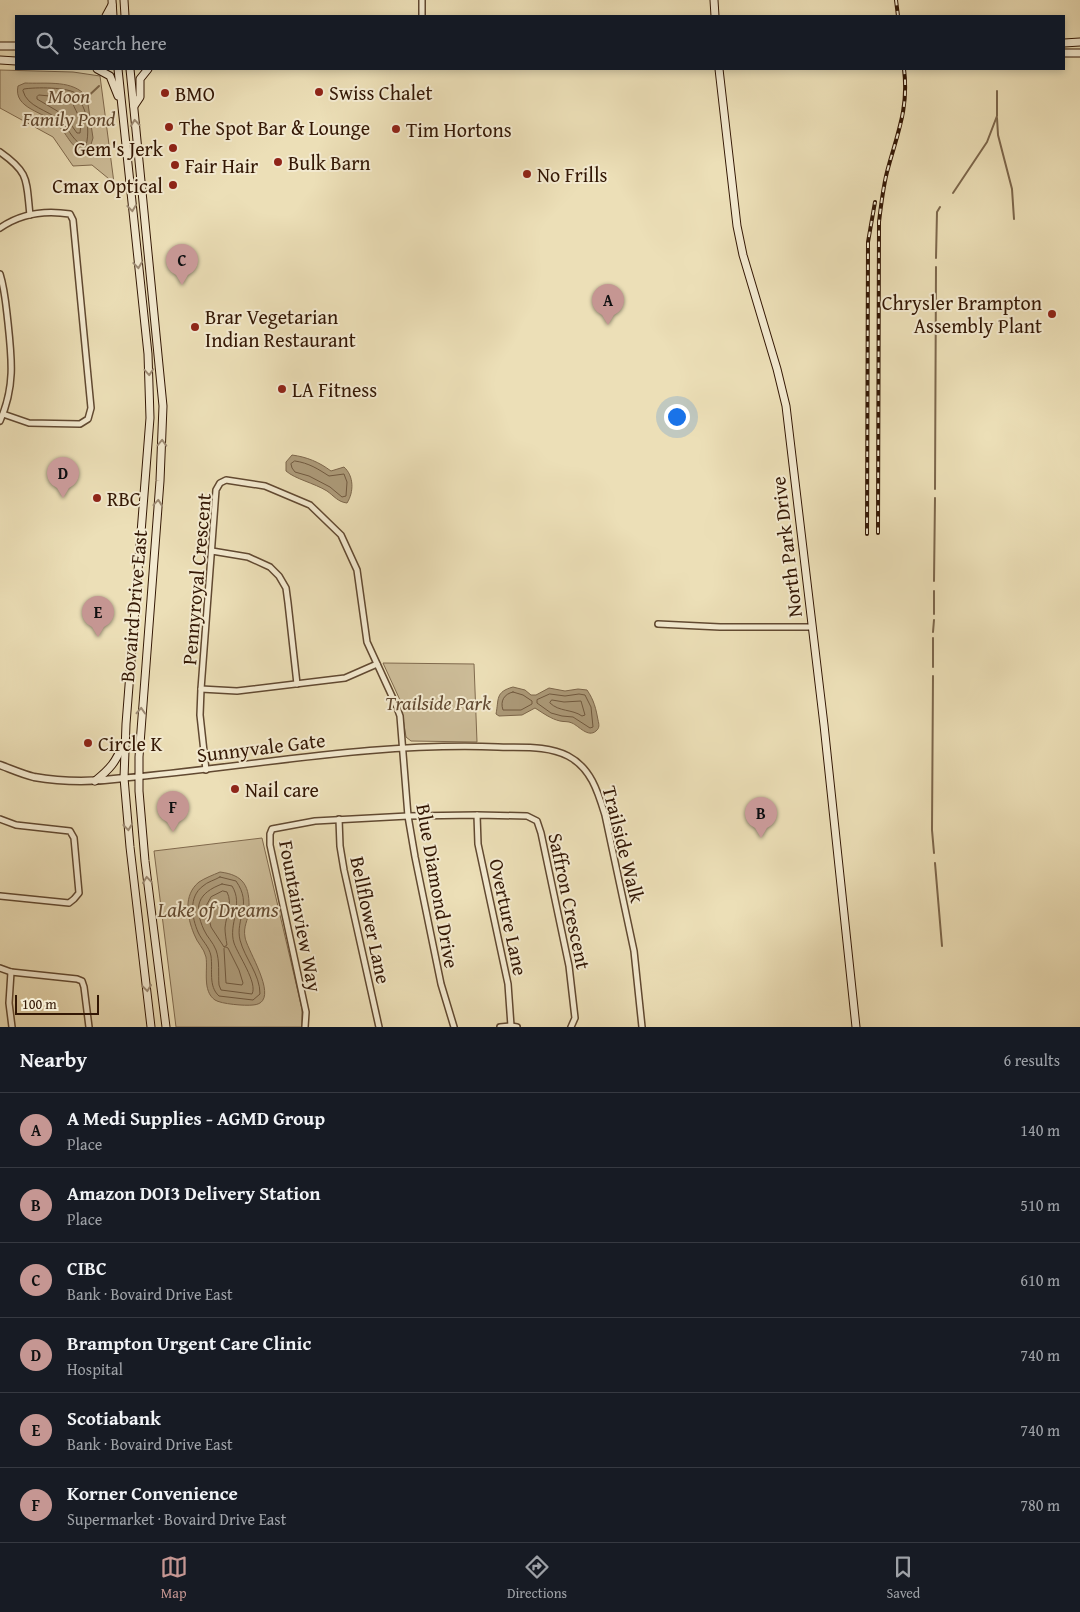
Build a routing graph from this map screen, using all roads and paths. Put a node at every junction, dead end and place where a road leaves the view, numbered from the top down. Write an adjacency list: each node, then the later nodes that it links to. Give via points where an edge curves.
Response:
1 (124, 0): 7 (main road)
2 (422, 0): 8 (street)
3 (714, 0): 9 (main road)
4 (112, 2): 5 (main road); 6 (main road)
5 (106, 15)
6 (113, 15)
7 (125, 15)
8 (422, 15)
9 (715, 15)
10 (1080, 42): 11 (main road)
11 (1065, 43)
12 (0, 46): 13 (main road)
13 (15, 46)
14 (1080, 53): 15 (main road)
15 (1065, 54)
16 (0, 60): 17 (main road)
17 (15, 60)
18 (99, 70): 24 (main road, via 113,81)
19 (118, 70): 24 (main road, Bovaird Drive East)
20 (130, 70): 23 (main road, Bovaird Drive East)
21 (147, 70): 23 (main road, via 140,79 140,97)
22 (719, 70): 35 (main road, North Park Drive, via 739,236 786,406)
23 (134, 106): 32 (main road, Bovaird Drive East, one-way to 23, via 163,392)
24 (122, 108): 31 (main road, Bovaird Drive East, one-way to 31, via 149,375)
25 (0, 152): 26 (street, via 16,163 26,176)
26 (30, 214): 27 (street, via 11,220); 29 (street, via 61,212 70,214 73,220 91,408 88,419 80,424 29,423)
27 (0, 228)
28 (0, 274): 29 (street, via 6,299 12,362 10,392)
29 (3, 414): 30 (street)
30 (0, 421)
31 (147, 473): 32 (main road); 39 (main road, Bovaird Drive East)
32 (160, 481): 43 (main road, Bovaird Drive East, one-way to 32)
33 (212, 551): 36 (street, Pennyroyal Crescent, via 216,490 226,480 265,486 310,505 341,535 351,554 357,570 367,642); 37 (street, via 248,557 270,567 279,576 286,588); 38 (street, Pennyroyal Crescent)
34 (658, 624): 35 (street)
35 (812, 627): 65 (main road, North Park Drive)
36 (377, 664): 37 (street, via 345,678); 40 (street, Pennyroyal Crescent, via 400,716)
37 (297, 684): 38 (street, via 237,691)
38 (201, 689): 42 (street, Pennyroyal Crescent, via 200,715)
39 (126, 737): 44 (main road, Bovaird Drive East); 45 (main road, via 117,760)
40 (402, 748): 42 (street, Sunnyvale Gate); 47 (street, Blue Diamond Drive); 64 (street, Trailside Walk, via 551,749 569,756 582,766 599,794 605,815 634,951)
41 (0, 765): 45 (street, via 34,776 64,781)
42 (206, 770): 43 (street, Sunnyvale Gate)
43 (139, 777): 44 (street, Sunnyvale Gate); 57 (main road, Bovaird Drive East, one-way to 43, via 145,861)
44 (124, 778): 45 (street); 56 (main road, Bovaird Drive East, one-way to 56)
45 (95, 781)
46 (477, 815): 47 (street, Saffron Crescent); 53 (street, Overture Lane, via 478,844 508,984); 63 (street, Saffron Crescent, via 527,816 537,821 569,966 575,1018)
47 (408, 816): 49 (street, Fountainview Way); 60 (street, Blue Diamond Drive, via 441,984)
48 (0, 819): 50 (street, via 16,825 70,831 74,838 79,893 69,903)
49 (340, 819): 58 (street, Fountainview Way, via 281,826 272,829 270,834 306,1012); 59 (street, Bellflower Lane, via 344,870)
50 (0, 896)
51 (0, 968): 52 (street)
52 (11, 972): 54 (street, via 9,1003); 55 (street, via 82,981)
53 (511, 1026): 61 (street); 62 (street)
54 (12, 1027)
55 (88, 1027)
56 (151, 1027)
57 (166, 1027)
58 (305, 1027)
59 (379, 1027)
60 (454, 1027)
61 (500, 1027)
62 (517, 1027)
63 (571, 1027)
64 (642, 1027)
65 (856, 1027)

